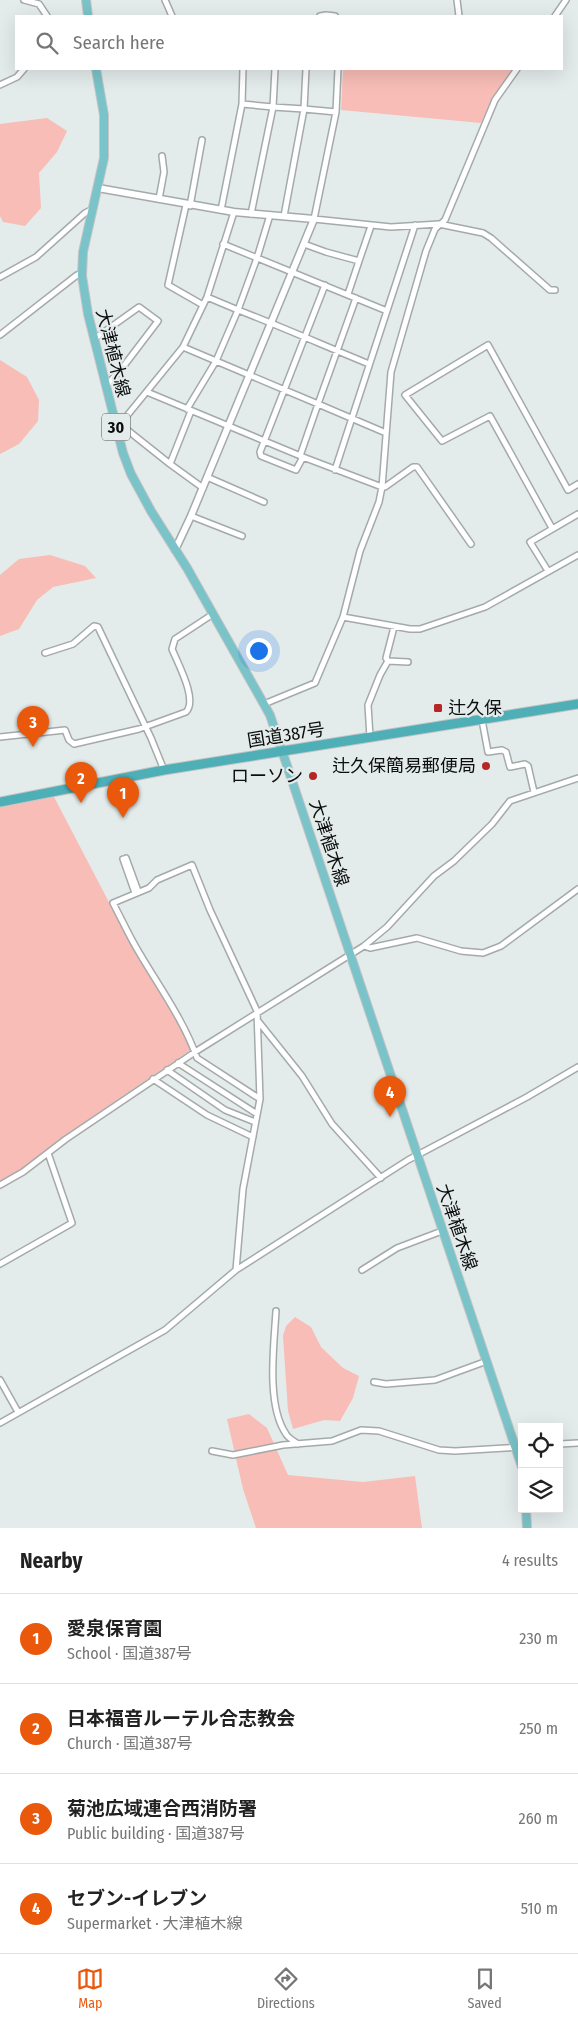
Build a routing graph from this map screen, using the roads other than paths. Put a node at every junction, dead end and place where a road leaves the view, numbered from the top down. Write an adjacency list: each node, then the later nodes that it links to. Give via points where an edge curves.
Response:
1 (24, 0): 7 (street)
2 (44, 0): 7 (street)
3 (86, 0): 9 (main road)
4 (166, 0): 10 (street)
5 (456, 0): 11 (street)
6 (566, 0): 12 (street)
7 (37, 4): 8 (street)
8 (46, 15)
9 (88, 15)
10 (172, 15)
11 (459, 15)
12 (556, 15)
13 (23, 70): 20 (street, via 17,77)
14 (96, 70): 27 (main road, 大津植木線 / 30, via 105,137)
15 (244, 70): 21 (street)
16 (275, 70): 22 (street)
17 (306, 70): 23 (street)
18 (338, 70): 24 (street)
19 (516, 70): 37 (street, via 495,100 445,220)
20 (0, 85)
21 (242, 104): 22 (street); 31 (street)
22 (273, 107): 23 (street); 33 (street)
23 (304, 109): 24 (street); 35 (street)
24 (336, 112): 36 (street)
25 (202, 140): 29 (street)
26 (162, 156): 28 (street, via 164,172)
27 (98, 188): 28 (street); 30 (main road, 大津植木線 / 30)
28 (159, 199): 29 (street)
29 (188, 206): 31 (street); 52 (street, via 168,285)
30 (94, 209): 45 (main road, 大津植木線 / 30, via 83,252); 46 (street, via 85,213 36,257)
31 (221, 210): 32 (street)
32 (234, 212): 33 (street); 40 (street)
33 (252, 214): 34 (street)
34 (270, 215): 35 (street); 42 (street)
35 (284, 216): 36 (street)
36 (314, 219): 39 (street); 41 (street)
37 (440, 224): 38 (street); 48 (street, via 483,233 550,290); 72 (street, via 426,251 392,372)
38 (415, 225): 39 (street); 54 (street)
39 (371, 226): 43 (street)
40 (223, 244): 42 (street); 50 (street)
41 (304, 244): 43 (street); 44 (street)
42 (258, 258): 44 (street); 53 (street)
43 (359, 261): 49 (street)
44 (292, 272): 47 (street); 55 (street)
45 (82, 273): 56 (street); 58 (main road, 大津植木線 / 30)
46 (0, 277)
47 (325, 285): 49 (street); 57 (street)
48 (554, 290)
49 (348, 294): 51 (street)
50 (206, 297): 52 (street); 53 (street)
51 (356, 298): 54 (street); 60 (street)
52 (203, 305): 59 (street)
53 (238, 310): 55 (street); 61 (street)
54 (387, 311): 62 (street)
55 (271, 323): 57 (street); 63 (street)
56 (0, 335)
57 (305, 337): 60 (street); 65 (street)
58 (94, 339): 64 (main road, 大津植木線 / 30); 64 (street, via 139,307 158,321)
59 (184, 347): 61 (street); 66 (street)
60 (337, 351): 62 (street); 67 (street)
61 (216, 360): 63 (street); 68 (street)
62 (368, 364): 69 (street)
63 (250, 375): 65 (street); 71 (street)
64 (106, 386): 70 (main road, 大津植木線 / 30)
65 (285, 390): 67 (street); 73 (street)
66 (147, 392): 68 (street); 70 (street)
67 (318, 404): 69 (street); 74 (street)
68 (189, 410): 71 (street); 75 (street)
69 (352, 418): 72 (street); 76 (street)
70 (119, 426): 75 (street); 87 (main road, 大津植木線 / 30, via 131,474)
71 (228, 426): 73 (street); 77 (street)
72 (386, 433): 79 (street)
73 (265, 441): 74 (street); 74 (street, via 261,456 296,470)
74 (301, 457): 76 (street)
75 (170, 464): 80 (street)
76 (335, 470): 79 (street)
77 (207, 477): 80 (street); 81 (street)
78 (578, 484): 84 (street, via 568,490 488,345 405,395 442,441 490,416)
79 (382, 487): 86 (street, via 417,467); 91 (street)
80 (202, 488): 83 (street)
81 (264, 502)
82 (578, 514): 84 (street)
83 (191, 516): 85 (street); 87 (street)
84 (552, 528): 89 (street, via 530,542)
85 (242, 536)
86 (471, 544)
87 (175, 550): 90 (main road, 大津植木線 / 30)
88 (578, 555): 89 (street)
89 (548, 571): 92 (street, via 477,610 420,629)
90 (213, 614): 96 (main road, 大津植木線 / 30); 99 (street, via 175,639 172,645 191,696 189,709)
91 (342, 617): 92 (street); 96 (street, via 315,683)
92 (394, 626): 94 (street)
93 (45, 653): 99 (street, via 73,644 94,626 98,627)
94 (388, 661): 95 (street); 101 (street, via 368,705)
95 (408, 662)
96 (264, 704): 102 (main road, 大津植木線 / 30)
97 (578, 704): 98 (highway, 国道387号)
98 (482, 720): 101 (highway, 国道387号); 105 (street, via 488,752 506,752 510,767 528,766)
99 (145, 727): 100 (street, via 74,744 65,730); 103 (street)
100 (0, 737)
101 (370, 738): 102 (highway, 国道387号)
102 (282, 751): 103 (highway, 国道387号); 111 (main road, 大津植木線 / 30)
103 (164, 770): 106 (highway, 国道387号)
104 (578, 778): 105 (street)
105 (534, 792): 110 (street, via 510,801 479,837 434,876 387,927)
106 (0, 802)
107 (124, 858): 109 (street)
108 (578, 890): 110 (street, via 501,946 483,953 461,951 417,938 370,948)
109 (136, 892): 112 (street, via 192,865); 114 (street, via 113,903)
110 (364, 946): 111 (street)
111 (350, 955): 112 (street); 124 (main road, 大津植木線 / 30)
112 (257, 1011): 113 (street); 114 (street)
113 (258, 1020): 119 (street); 125 (street, via 302,1076 332,1124)
114 (195, 1052): 115 (street); 119 (street, via 197,1058)
115 (178, 1063): 117 (street); 120 (street)
116 (578, 1067): 124 (street)
117 (166, 1070): 118 (street); 121 (street, via 225,1110)
118 (153, 1079): 122 (street, via 207,1116); 123 (street)
119 (260, 1099): 120 (street)
120 (257, 1114): 121 (street)
121 (255, 1122): 122 (street)
122 (252, 1138): 129 (street, via 243,1189)
123 (48, 1153): 126 (street); 128 (street, via 72,1223)
124 (417, 1155): 125 (street); 127 (main road, 大津植木線 / 30)
125 (381, 1178): 129 (street)
126 (0, 1184)
127 (442, 1231): 130 (street, via 397,1248); 132 (main road, 大津植木線 / 30)
128 (0, 1264)
129 (236, 1270): 135 (street, via 166,1330)
130 (362, 1270)
131 (276, 1311): 138 (street, via 273,1369 276,1406 286,1435)
132 (487, 1361): 134 (street, via 435,1380); 140 (main road, 大津植木線 / 30)
133 (0, 1380): 135 (street)
134 (374, 1382)
135 (18, 1412): 136 (street)
136 (0, 1423)
137 (578, 1443): 139 (street)
138 (298, 1444): 141 (street, via 332,1441 361,1430 380,1432 438,1450); 142 (street, via 233,1456)
139 (563, 1444)
140 (518, 1445)
141 (518, 1448)
142 (212, 1451)
143 (526, 1513): 144 (main road)
144 (527, 1528)

